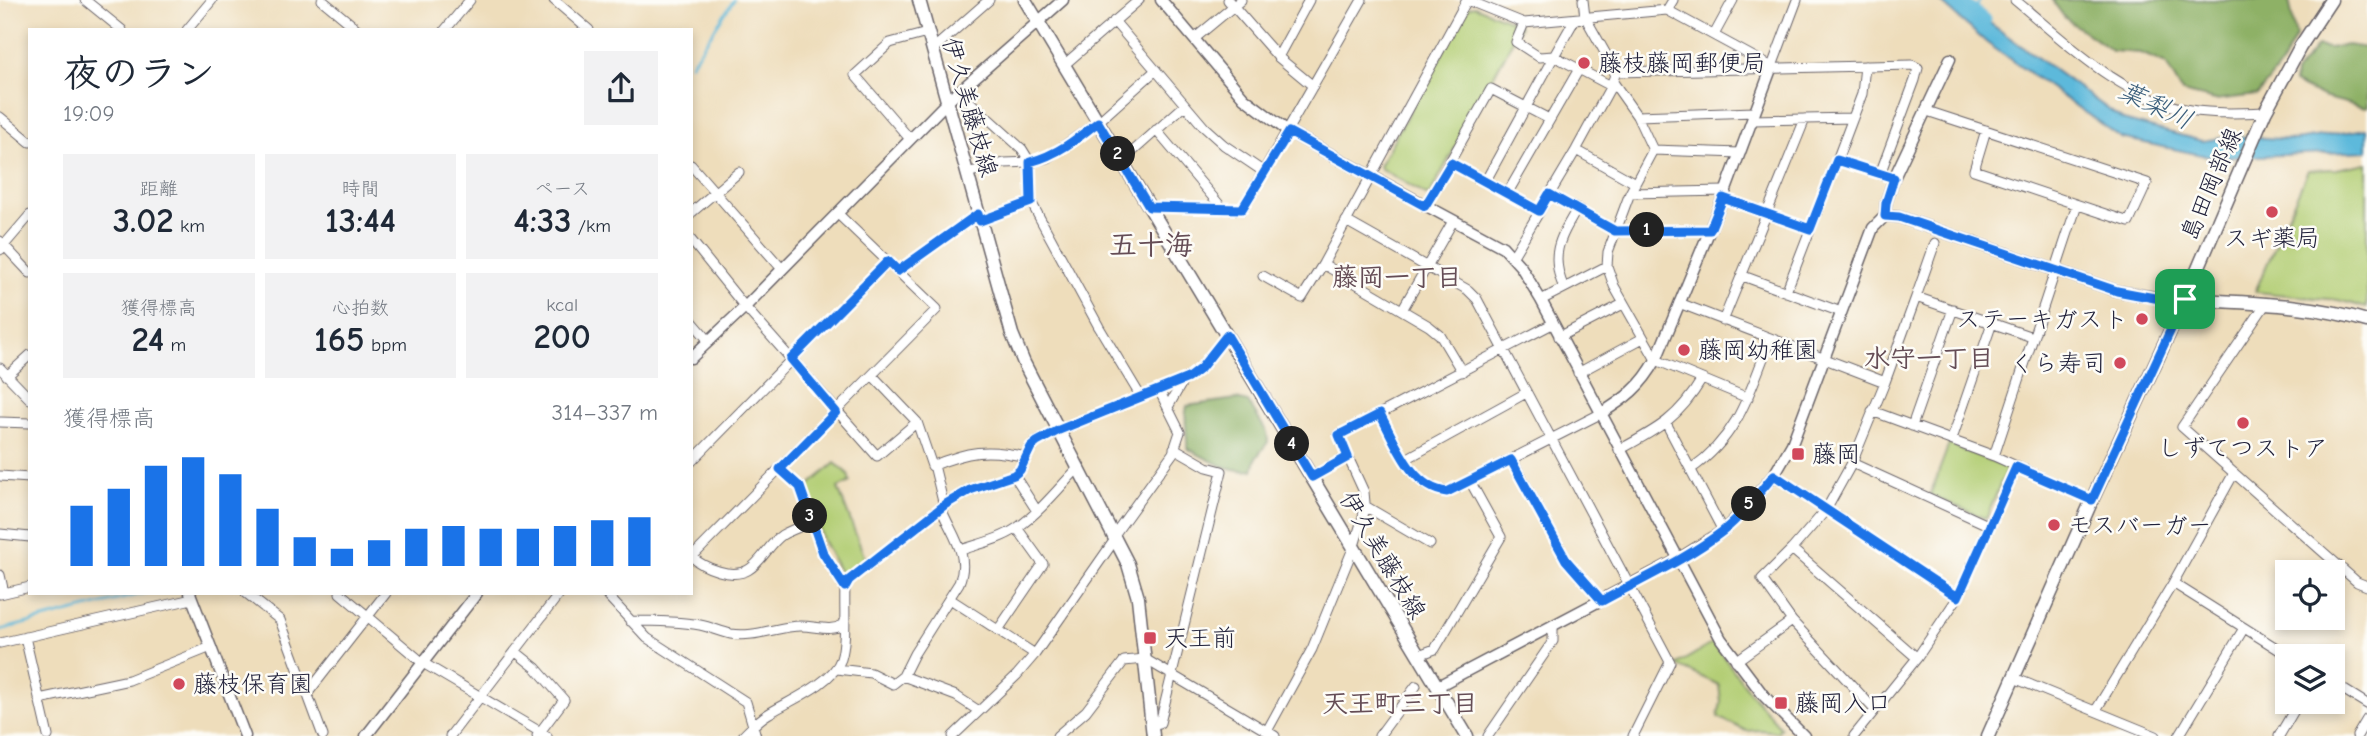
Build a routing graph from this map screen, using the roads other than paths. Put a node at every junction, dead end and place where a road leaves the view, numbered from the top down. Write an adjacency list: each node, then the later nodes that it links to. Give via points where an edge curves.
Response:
1 (85, 0): 27 (street)
2 (212, 0): 28 (street)
3 (322, 0): 29 (street)
4 (470, 0): 30 (street)
5 (554, 0): 31 (street)
6 (919, 0): 32 (main road, 伊久美藤枝線)
7 (989, 0): 35 (street)
8 (1025, 0): 24 (main road, 伊久美藤枝線)
9 (1063, 0): 24 (street)
10 (1139, 0): 25 (street)
11 (1161, 0): 34 (street)
12 (1309, 0): 37 (street)
13 (1467, 0): 26 (street); 76 (street)
14 (1583, 0): 23 (street)
15 (1673, 0): 22 (street)
16 (1733, 0): 33 (street)
17 (1797, 0): 41 (street)
18 (2015, 0): 51 (street, via 2108,74 2149,98 2207,112)
19 (2331, 0): 51 (main road, 島田岡部線)
20 (1359, 1): 45 (street)
21 (1234, 2): 34 (street); 37 (street)
22 (1667, 10): 23 (street); 33 (street)
23 (1580, 18): 26 (street); 36 (street); 44 (street)
24 (1037, 21): 39 (main road, 伊久美藤枝線); 46 (street)
25 (1114, 22): 39 (street); 43 (street)
26 (1524, 23): 36 (street, via 1516,42 1539,57)
27 (120, 28)
28 (189, 28)
29 (356, 28)
30 (447, 28)
31 (587, 28)
32 (927, 33): 35 (main road, 伊久美藤枝線); 62 (street, via 890,43 855,75)
33 (1714, 35): 41 (street)
34 (1194, 39): 61 (street, via 1244,98)
35 (932, 50): 47 (main road, 伊久美藤枝線)
36 (1554, 56): 42 (street); 49 (street)
37 (1278, 57): 45 (street)
38 (1950, 59): 50 (street)
39 (1064, 65): 58 (main road, 伊久美藤枝線)
40 (1865, 66): 41 (street); 55 (street); 75 (street, via 1918,68)
41 (1772, 68): 44 (street); 53 (street)
42 (1578, 69): 44 (street); 57 (street)
43 (1156, 70): 48 (street); 58 (street)
44 (1613, 80): 52 (street); 64 (street)
45 (1313, 86): 61 (street)
46 (959, 92): 47 (street); 69 (street, via 1022,149)
47 (947, 102): 62 (street); 74 (main road, 伊久美藤枝線)
48 (1185, 105): 59 (street); 73 (street, via 1224,145)
49 (1526, 107): 57 (street); 70 (street, via 1491,89); 78 (street)
50 (1927, 111): 60 (street); 77 (street)
51 (2264, 115): 120 (main road, 島田岡部線)
52 (1637, 116): 53 (street); 65 (street)
53 (1754, 116): 56 (street); 66 (street)
54 (0, 117): 63 (street)
55 (1853, 118): 56 (street); 67 (street)
56 (1805, 119): 94 (street)
57 (1549, 120): 82 (street)
58 (1098, 122): 68 (main road, 伊久美藤枝線); 69 (street, via 1047,158)
59 (1156, 130): 68 (street); 89 (street)
60 (1986, 130): 86 (street, via 1974,170); 86 (street, via 2147,183 2129,222)
61 (1289, 132): 73 (street); 76 (street)
62 (910, 139): 93 (street)
63 (28, 140)
64 (1576, 149): 79 (street); 83 (street)
65 (1653, 150): 66 (street); 79 (street)
66 (1740, 153): 84 (street)
67 (1837, 160): 75 (street); 100 (street)
68 (1122, 161): 88 (main road, 伊久美藤枝線)
69 (1030, 162): 74 (street); 85 (street)
70 (1451, 163): 78 (street); 87 (street)
71 (693, 167): 80 (street)
72 (739, 172): 80 (street)
73 (1264, 172): 89 (street, via 1242,209)
74 (967, 173): 97 (main road, 伊久美藤枝線)
75 (1880, 174): 77 (street)
76 (1370, 176): 87 (street); 98 (street)
77 (1894, 178): 95 (street)
78 (1485, 182): 82 (street)
79 (1635, 183): 81 (street)
80 (715, 192): 91 (street); 111 (street)
81 (1630, 193): 84 (street); 102 (street)
82 (1507, 194): 92 (street)
83 (1549, 194): 90 (street); 92 (street)
84 (1724, 194): 94 (street); 101 (street)
85 (1031, 202): 97 (street); 156 (street)
86 (2077, 205): 114 (street)
87 (1425, 206): 99 (street)
88 (1149, 207): 89 (street); 134 (main road, 伊久美藤枝線)
89 (1223, 209)
90 (1577, 209): 102 (street); 117 (street, via 1558,245 1557,268)
91 (693, 211)
92 (1539, 211): 106 (street)
93 (837, 213): 107 (street); 111 (street)
94 (1768, 214): 100 (street); 116 (street)
95 (1885, 216): 114 (street); 128 (street, via 1873,228)
96 (28, 217): 105 (street)
97 (979, 218): 113 (street); 168 (main road, 伊久美藤枝線, via 1012,334)
98 (1346, 221): 108 (street); 109 (street)
99 (1454, 221): 106 (street); 109 (street)
100 (1810, 229): 118 (street)
101 (1710, 230): 102 (street); 122 (street)
102 (1615, 231): 110 (street)
103 (693, 242): 125 (street)
104 (1936, 243): 119 (street)
105 (1, 245): 112 (street)
106 (1513, 256): 121 (street)
107 (888, 261): 113 (street); 144 (street)
108 (1323, 264): 115 (street, via 1302,298); 127 (street)
109 (1427, 266): 127 (street); 140 (street, via 1477,299)
110 (1607, 267): 117 (street); 123 (street)
111 (782, 269): 125 (street)
112 (28, 270)
113 (898, 271): 149 (street, via 937,309)
114 (2055, 271): 120 (street, via 2117,291); 136 (street)
115 (1263, 276)
116 (1743, 276): 118 (street); 129 (street)
117 (1564, 288): 121 (street)
118 (1786, 292): 128 (street)
119 (1916, 297): 126 (street); 152 (street)
120 (2185, 299): 124 (main road); 192 (main road, 島田岡部線)
121 (1541, 300): 133 (street)
122 (1679, 303): 129 (street); 145 (street)
123 (1623, 304): 135 (street); 137 (street)
124 (2265, 305): 130 (main road, via 2320,310); 185 (street, via 2182,427)
125 (745, 307): 139 (street); 144 (street)
126 (1953, 309): 132 (street); 167 (street)
127 (1402, 310): 147 (street, via 1440,335)
128 (1841, 312): 143 (street)
129 (1723, 321): 138 (street)
130 (2367, 321)
131 (693, 322): 139 (street)
132 (1992, 323): 136 (street); 170 (street)
133 (1552, 324): 135 (street); 140 (street)
134 (1227, 335): 150 (street, via 1201,368); 189 (main road, 伊久美藤枝線)
135 (1559, 337): 148 (street)
136 (2032, 337): 173 (street)
137 (1643, 338): 145 (street); 148 (street)
138 (1769, 340): 143 (street); 157 (street)
139 (709, 341): 142 (street)
140 (1504, 350): 147 (street); 154 (street)
141 (28, 356): 146 (street)
142 (693, 356)
143 (1825, 358): 152 (street); 187 (street, via 1796,435)
144 (791, 359): 160 (street); 177 (street)
145 (1656, 360): 151 (street); 162 (street, via 1633,393)
146 (4, 372): 155 (street)
147 (1462, 372): 161 (street)
148 (1578, 373): 162 (street)
149 (872, 375): 160 (street); 164 (street)
150 (1184, 379): 153 (street); 158 (street)
151 (1702, 379): 157 (street); 166 (street, via 1691,399)
152 (1885, 382): 159 (street)
153 (1159, 390): 156 (street); 158 (street)
154 (1526, 393): 169 (street); 176 (street)
155 (28, 397)
156 (1141, 397): 168 (street)
157 (1748, 398): 184 (street, via 1725,438)
158 (1168, 407): 171 (street, via 1180,432)
159 (1872, 411): 167 (street); 179 (street)
160 (836, 412): 164 (street, via 877,456); 183 (street)
161 (1380, 414): 175 (street, via 1339,435); 176 (street)
162 (1600, 414): 169 (street); 172 (street)
163 (0, 422): 165 (street)
164 (917, 422): 180 (street)
165 (28, 423)
166 (1666, 423): 172 (street); 184 (street)
167 (1912, 426): 170 (street)
168 (1059, 430): 174 (street, via 1037,442); 181 (main road, 伊久美藤枝線)
169 (1553, 438): 178 (street); 213 (street)
170 (1952, 439): 173 (street)
171 (1174, 448): 202 (street); 247 (street, via 1222,471)
172 (1619, 450): 210 (street)
173 (1994, 456): 182 (street)
174 (1026, 457): 180 (street, via 1003,451 966,452); 186 (street)
175 (1348, 457): 189 (street); 193 (street, via 1364,492)
176 (1406, 459): 191 (street, via 1413,474 1435,491 1447,492)
177 (693, 460)
178 (1511, 460): 191 (street); 227 (street, via 1566,560)
179 (1852, 463): 195 (street); 198 (street)
180 (934, 465): 194 (street)
181 (1079, 467): 196 (street); 202 (main road, 伊久美藤枝線)
182 (2016, 467): 192 (street); 198 (street)
183 (780, 469): 197 (street, via 800,487); 208 (street)
184 (1690, 469): 200 (street)
185 (2234, 473): 212 (street); 214 (street)
186 (1014, 475): 194 (street, via 970,490); 196 (street)
187 (1774, 475): 195 (street); 200 (street)
188 (0, 476): 190 (street)
189 (1312, 477): 205 (main road, 伊久美藤枝線)
190 (28, 478)
191 (1470, 481): 241 (street, via 1501,537 1434,649)
192 (2092, 500): 249 (main road, 島田岡部線)
193 (1365, 506): 204 (street); 205 (street)
194 (943, 507): 207 (street); 216 (street)
195 (1826, 510): 206 (street); 225 (street)
196 (1037, 511): 199 (street)
197 (812, 522): 209 (street, via 781,536 747,571 716,570); 216 (street, via 823,553)
198 (1990, 526): 225 (street)
199 (1017, 528): 207 (street); 234 (street, via 1043,564)
200 (1723, 531): 210 (street)
201 (0, 534): 203 (street)
202 (1115, 536): 240 (street); 243 (main road, 伊久美藤枝線, via 1138,598)
203 (28, 537)
204 (1430, 544)
205 (1354, 546): 241 (main road, 伊久美藤枝線); 264 (street)
206 (1792, 549): 230 (street, via 1762,579); 242 (street)
207 (961, 550): 226 (street, via 964,572)
208 (693, 557)
209 (693, 559)
210 (1677, 560): 213 (street); 244 (street)
211 (0, 575): 217 (street)
212 (2173, 583): 233 (street); 258 (street)
213 (1630, 586): 227 (street); 278 (street, via 1670,662)
214 (2367, 586)
215 (28, 587): 217 (street)
216 (845, 587): 231 (street)
217 (2, 593)
218 (191, 595): 235 (street); 237 (street)
219 (249, 595): 253 (street, via 280,620)
220 (342, 595): 228 (street)
221 (384, 595): 228 (street)
222 (475, 595): 245 (street)
223 (559, 595): 239 (street)
224 (611, 595): 229 (street)
225 (1958, 597): 242 (street)
226 (950, 599): 234 (street); 248 (street)
227 (1602, 601): 232 (street)
228 (368, 616): 245 (street); 253 (street)
229 (630, 621): 231 (street, via 672,621 732,635); 262 (street, via 671,655 746,702)
230 (1791, 621): 244 (street); 257 (street)
231 (843, 625): 246 (street, via 842,657)
232 (1553, 625): 251 (street); 277 (street, via 1553,641)
233 (2244, 628): 238 (street); 283 (street)
234 (998, 630): 240 (street)
235 (24, 637): 236 (street); 255 (street)
236 (0, 643)
237 (211, 647): 255 (street, via 129,680); 265 (street)
238 (2275, 647)
239 (516, 652): 254 (street); 266 (street, via 537,668 564,700)
240 (1035, 654): 259 (street)
241 (1419, 655): 251 (main road, 伊久美藤枝線)
242 (1917, 658): 257 (street)
243 (1145, 659): 247 (street); 263 (main road, 伊久美藤枝線); 274 (street, via 1124,661 1086,711)
244 (1737, 661): 279 (street)
245 (422, 663): 254 (street); 269 (street)
246 (836, 669): 248 (street, via 871,673 893,684); 262 (street)
247 (1172, 674): 263 (street, via 1160,723); 264 (street)
248 (904, 676): 259 (street, via 956,696)
249 (2014, 678): 258 (street); 281 (main road, 島田岡部線)
250 (1416, 686): 275 (street)
251 (1438, 686): 276 (main road, 伊久美藤枝線)
252 (2345, 690): 256 (street)
253 (307, 694): 268 (street)
254 (481, 697): 266 (street); 270 (street)
255 (39, 699): 267 (street)
256 (2367, 704)
257 (1874, 709): 280 (street)
258 (2096, 710): 282 (street)
259 (979, 711): 273 (street)
260 (2292, 714): 284 (street)
261 (2367, 719): 285 (street)
262 (754, 724): 271 (street); 272 (street)
263 (1152, 731)
264 (1271, 734)
265 (241, 735)
266 (541, 735)
267 (48, 736)
268 (323, 736)
269 (366, 736)
270 (450, 736)
271 (743, 736)
272 (756, 736)
273 (953, 736)
274 (1057, 736)
275 (1379, 736)
276 (1467, 736)
277 (1488, 736)
278 (1633, 736)
279 (1804, 736)
280 (1854, 736)
281 (1988, 736)
282 (2156, 736)
283 (2179, 736)
284 (2279, 736)
285 (2357, 736)

